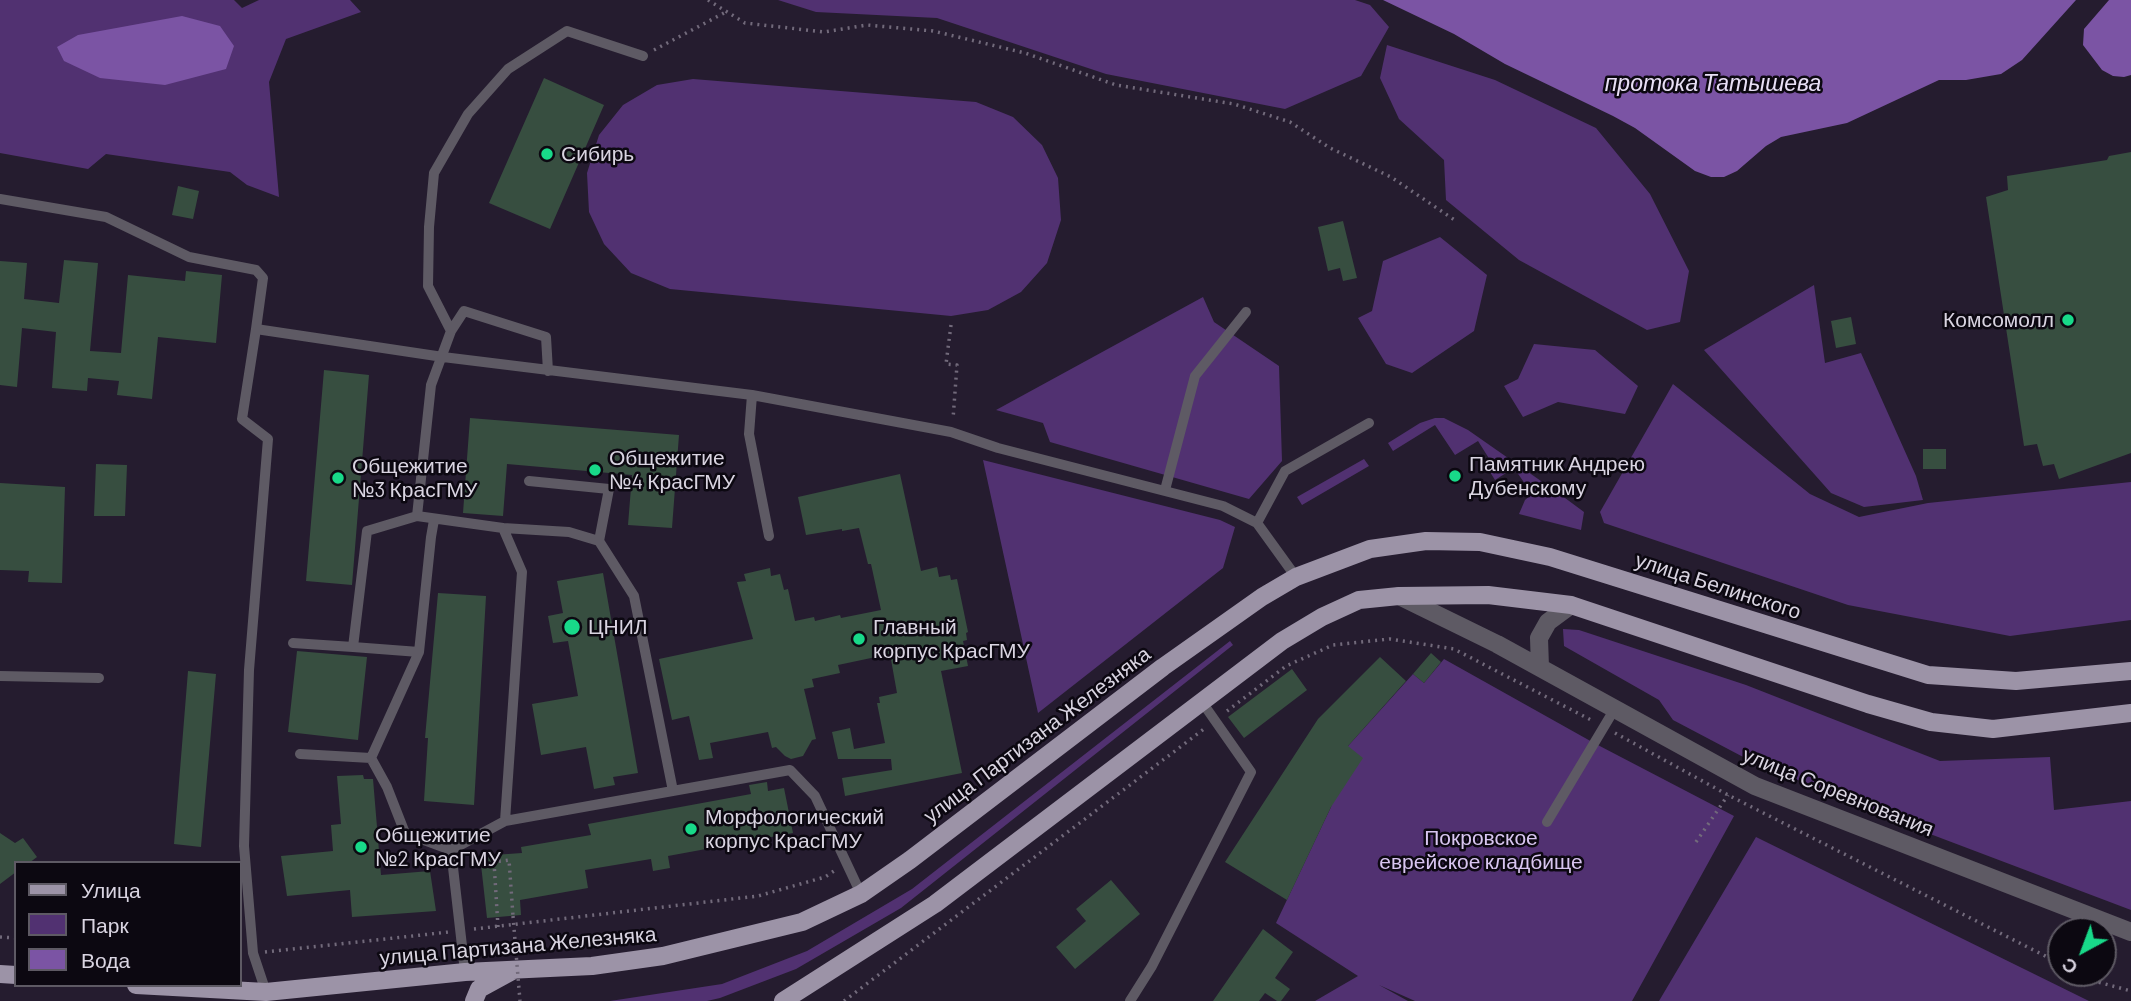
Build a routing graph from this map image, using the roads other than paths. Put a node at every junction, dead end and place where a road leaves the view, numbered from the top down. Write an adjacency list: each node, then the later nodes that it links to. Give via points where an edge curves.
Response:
1 (643, 56): 5 (lane, via 567,31 508,69 468,114 434,173 429,227 428,286)
2 (0, 199): 4 (lane, via 106,217 189,257 256,270 263,278)
3 (1246, 312): 11 (lane, via 1195,376)
4 (256, 329): 6 (lane); 42 (lane, via 242,419 268,439 249,670 244,846 253,953)
5 (451, 331): 6 (lane); 7 (lane, via 464,311 546,338)
6 (443, 357): 7 (lane); 12 (lane, via 431,386)
7 (548, 371): 8 (lane)
8 (752, 395): 11 (lane, via 951,432); 16 (lane, via 749,434)
9 (1369, 423): 14 (lane, via 1285,471)
10 (529, 481): 17 (lane, via 609,489)
11 (1166, 490): 14 (lane, via 1223,506)
12 (416, 516): 13 (lane); 22 (lane, via 367,531)
13 (435, 520): 15 (lane); 23 (lane)
14 (1257, 523): 18 (lane)
15 (503, 528): 17 (lane, via 569,532); 34 (lane, via 522,572)
16 (769, 536)
17 (599, 541): 33 (lane, via 634,596)
18 (1296, 578): 25 (main road, улица Белинского, via 1370,549 1426,541 1480,542 1575,565 1928,675 2015,681); 37 (main road, улица Партизана Железняка, via 1190,647)
19 (1399, 596): 20 (main road, via 1488,594); 24 (street, улица Соревнования); 28 (main road, via 1359,600 1322,617 1282,641)
20 (1571, 605): 24 (street, via 1548,622 1539,638); 30 (main road, via 1931,722 1993,729)
21 (293, 643): 22 (lane)
22 (353, 647): 23 (lane)
23 (419, 652): 32 (lane)
24 (1540, 667): 29 (street, улица Соревнования)
25 (2131, 671)
26 (0, 676): 27 (lane)
27 (99, 678)
28 (1202, 702): 44 (main road, via 935,904); 45 (lane, via 1251,772)
29 (1614, 710): 35 (lane); 38 (street, улица Соревнования, via 1755,786)
30 (2131, 713)
31 (300, 754): 32 (lane)
32 (371, 758): 36 (lane, via 404,833)
33 (673, 791): 34 (lane); 37 (lane, via 790,770 815,796)
34 (505, 821): 36 (lane)
35 (1547, 822)
36 (451, 850): 40 (lane)
37 (860, 894): 39 (main road, улица Партизана Железняка, via 803,922 663,956 592,966)
38 (2131, 932)
39 (515, 969): 40 (main road, улица Партизана Железняка); 43 (main road, via 479,989)
40 (465, 972): 42 (main road, улица Партизана Железняка)
41 (173, 987): 42 (main road, улица Партизана Железняка)
42 (266, 992)
43 (474, 1001)
44 (782, 1001)
45 (1130, 1001)

